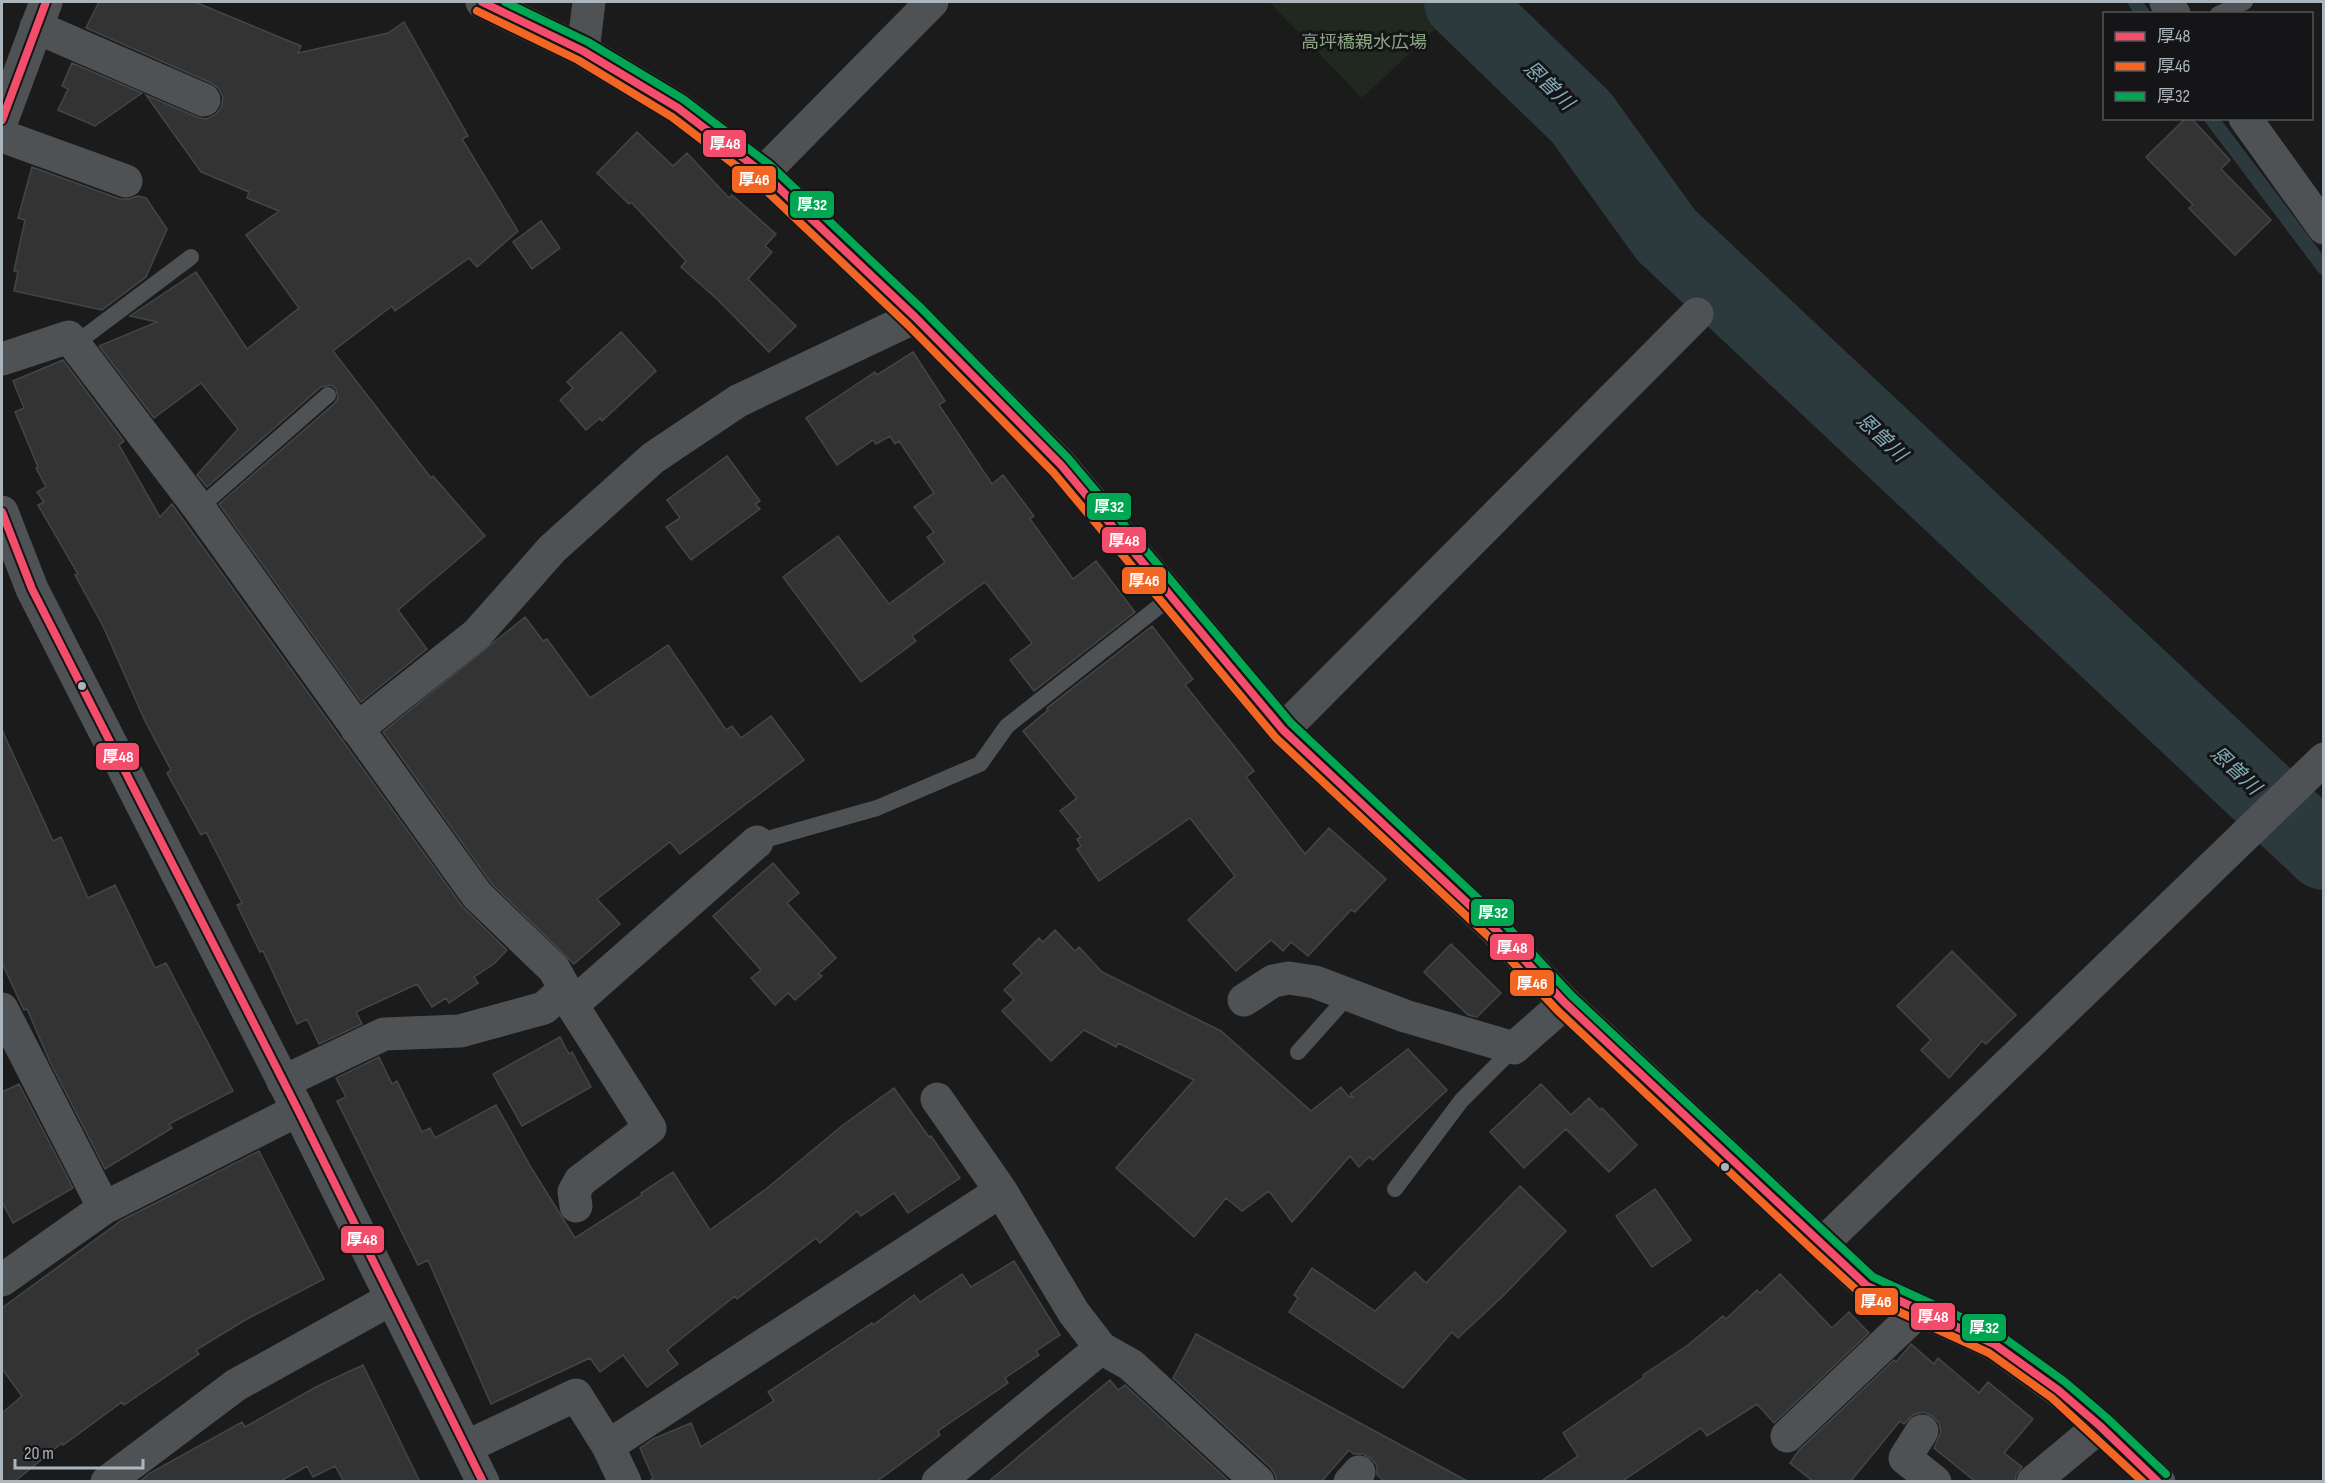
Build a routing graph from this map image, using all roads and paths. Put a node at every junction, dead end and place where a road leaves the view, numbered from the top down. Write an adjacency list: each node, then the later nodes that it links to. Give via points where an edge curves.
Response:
1 (482, 2): 7 (street)
2 (589, 2): 7 (street)
3 (932, 2): 12 (street)
4 (2245, 2): 5 (lane)
5 (2222, 12)
6 (41, 14): 8 (street); 9 (street)
7 (583, 51): 12 (street, via 678,108)
8 (204, 100)
9 (2, 120)
10 (2246, 120): 14 (street)
11 (2, 136): 13 (street)
12 (764, 173): 17 (street)
13 (126, 181)
14 (2324, 228)
15 (191, 257): 18 (lane)
16 (1697, 314): 25 (street)
17 (915, 317): 23 (street, via 1061,465); 24 (street, via 738,401 652,458 552,549 477,634)
18 (75, 344): 19 (street, via 69,337); 21 (street)
19 (2, 359)
20 (328, 395): 21 (lane)
21 (199, 508): 24 (street)
22 (2, 512): 35 (street, via 32,589)
23 (1171, 597): 25 (street); 27 (lane, via 1007,726 980,764 877,808)
24 (357, 729): 29 (street, via 477,895 554,969)
25 (1283, 730): 31 (street, via 1496,930)
26 (2324, 759): 41 (street)
27 (757, 842): 29 (street)
28 (1348, 996): 30 (street, via 1315,982 1289,978 1273,981); 33 (street); 34 (lane)
29 (569, 997): 35 (street, via 544,1008 460,1031 384,1034); 39 (street, via 650,1128 580,1181 574,1192)
30 (1244, 1000)
31 (1565, 1003): 33 (street); 41 (street)
32 (2, 1009): 40 (street)
33 (1514, 1048): 37 (lane, via 1461,1101)
34 (1298, 1052)
35 (290, 1096): 40 (street); 43 (street)
36 (937, 1099): 38 (street)
37 (1395, 1189)
38 (1001, 1191): 45 (street, via 1074,1313); 49 (street)
39 (576, 1206)
40 (104, 1208): 42 (street)
41 (1822, 1244): 44 (street, via 1867,1286)
42 (2, 1280)
43 (391, 1299): 50 (street); 51 (street, via 236,1385)
44 (1920, 1310): 46 (street, via 1994,1344); 48 (street)
45 (1101, 1348): 54 (street); 55 (street, via 1131,1365)
46 (2100, 1426): 57 (street); 58 (street)
47 (1922, 1431): 56 (street, via 1898,1466)
48 (1787, 1436)
49 (608, 1446): 50 (street, via 576,1395); 53 (street)
50 (465, 1447): 52 (street)
51 (107, 1482)
52 (483, 1482)
53 (625, 1482)
54 (938, 1482)
55 (1258, 1482)
56 (1935, 1482)
57 (2033, 1482)
58 (2159, 1482)

